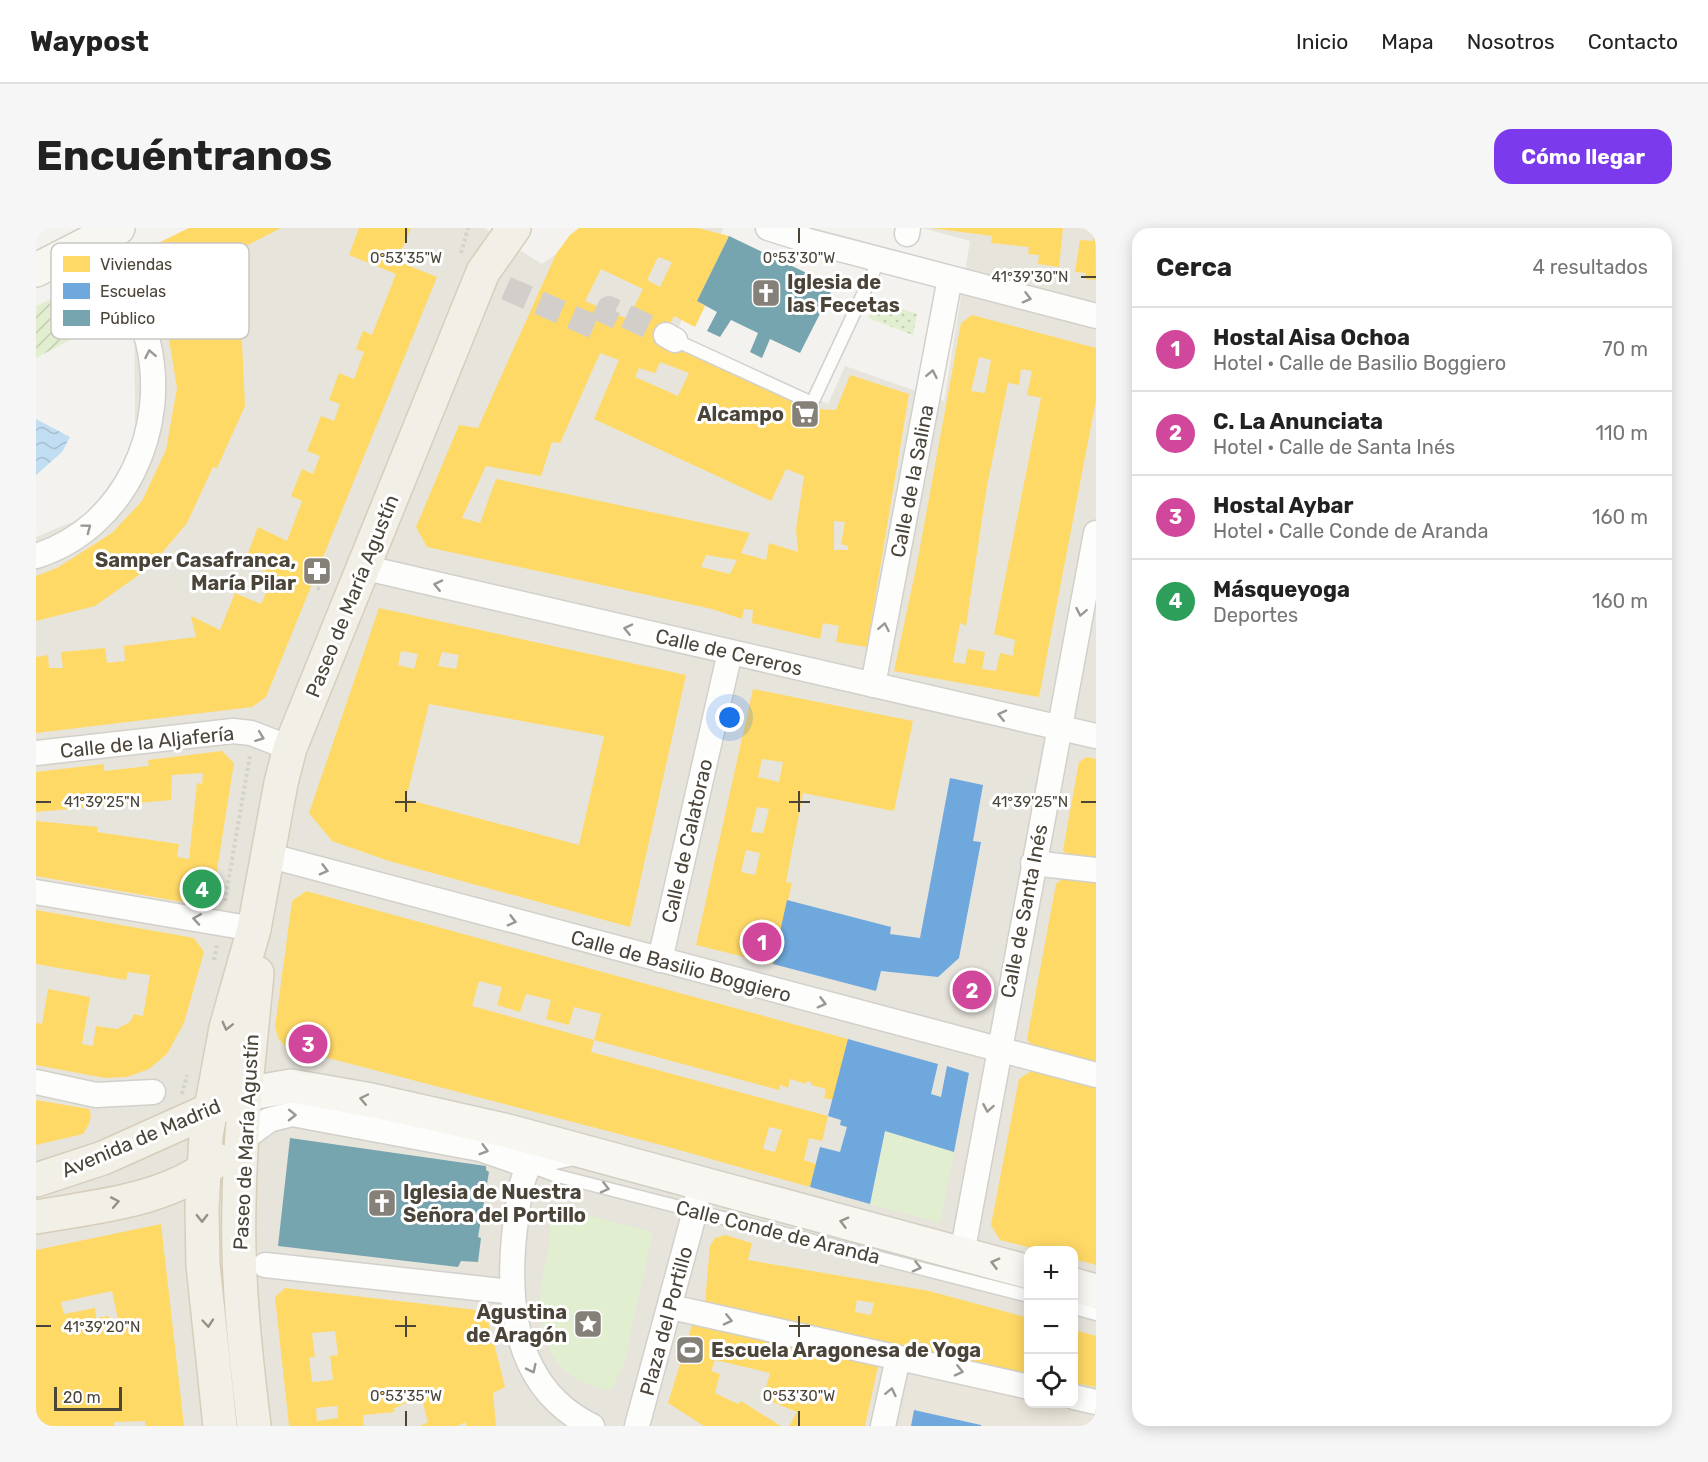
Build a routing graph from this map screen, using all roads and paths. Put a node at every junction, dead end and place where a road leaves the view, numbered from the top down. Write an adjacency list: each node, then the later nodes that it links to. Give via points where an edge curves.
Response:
1 (486, 228): 9 (main road, Paseo de María Agustín)
2 (514, 228): 9 (main road, Paseo de María Agustín)
3 (768, 228): 6 (street)
4 (108, 233): 5 (street)
5 (89, 243)
6 (879, 260): 10 (street); 12 (lane, via 812,403)
7 (51, 262): 8 (street)
8 (36, 270)
9 (483, 272): 16 (main road, Paseo de María Agustín)
10 (950, 278): 11 (street, one-way to 11); 18 (street, Calle de la Salina, one-way to 10)
11 (1096, 316)
12 (670, 338)
13 (147, 339): 15 (street, one-way to 13, via 72,540 109,508 130,478 148,433 154,395)
14 (1096, 533): 19 (street, Calle de Santa Inés, one-way to 19)
15 (36, 555)
16 (362, 567): 17 (street, Calle de Cereros, one-way to 16); 21 (main road, Paseo de María Agustín)
17 (729, 652): 18 (street, Calle de Cereros); 28 (street, Calle de Calatorao)
18 (873, 685): 19 (street, Calle de Cereros, one-way to 18)
19 (1059, 728): 20 (street, Calle de Cereros); 24 (street, Calle de Santa Inés)
20 (1096, 736)
21 (290, 748): 22 (street, Calle de la Aljafería, one-way to 21, via 233,731 251,733); 23 (main road, Paseo de María Agustín)
22 (36, 753)
23 (267, 855): 27 (main road, Paseo de María Agustín); 28 (street, Calle de Basilio Boggiero, one-way to 28)
24 (1033, 862): 25 (street); 29 (street, Calle de Santa Inés)
25 (1096, 870)
26 (36, 892): 27 (street, one-way to 26)
27 (254, 929): 33 (main road, Paseo de María Agustín, via 258,963); 34 (main road, Paseo de María Agustín, one-way to 34, via 226,1028)
28 (660, 960): 29 (street, Calle de Basilio Boggiero, one-way to 29)
29 (998, 1050): 30 (street, Calle de Basilio Boggiero); 42 (street, Calle de Santa Inés, one-way to 42)
30 (1096, 1075)
31 (36, 1082): 32 (street, via 96,1095)
32 (153, 1092)
33 (245, 1094): 34 (street, Avenida de Madrid); 35 (main road, Paseo de María Agustín); 36 (street, Calle Conde de Aranda, one-way to 33, via 473,1122 308,1088 276,1087)
34 (210, 1110): 38 (main road, Paseo de María Agustín); 39 (main road, Avenida de Madrid, via 103,1158)
35 (242, 1140): 37 (street, Calle Conde de Aranda, one-way to 37, via 268,1120 301,1115 480,1149); 38 (main road, Calle Conde de Aranda); 57 (main road, Paseo de María Agustín, via 240,1275)
36 (582, 1151): 37 (street, Calle Conde de Aranda); 40 (street, Calle Conde de Aranda)
37 (529, 1166): 40 (lane, Calle Conde de Aranda, one-way to 40, via 554,1175); 47 (street, via 516,1218)
38 (204, 1171): 41 (main road, Avenida de Madrid, one-way to 38, via 152,1195); 56 (main road, Paseo de María Agustín, one-way to 56, via 203,1265)
39 (36, 1180)
40 (694, 1196): 42 (street, Calle Conde de Aranda, one-way to 40); 48 (lane, Calle Conde de Aranda, one-way to 48); 49 (street, Plaza del Portillo)
41 (36, 1217)
42 (962, 1254): 44 (street, Calle Conde de Aranda, one-way to 42)
43 (265, 1265): 47 (street)
44 (1024, 1271)
45 (1078, 1286): 46 (street)
46 (1096, 1291)
47 (512, 1292): 58 (street, one-way to 58, via 521,1339 537,1378 555,1402)
48 (1024, 1295)
49 (671, 1307): 52 (street, one-way to 52); 59 (street, Plaza del Portillo)
50 (1078, 1309): 51 (lane)
51 (1096, 1314)
52 (898, 1358): 53 (street, one-way to 53); 60 (street, one-way to 52)
53 (1024, 1386)
54 (1078, 1398): 55 (street)
55 (1096, 1402)
56 (220, 1426)
57 (254, 1426)
58 (592, 1426)
59 (638, 1426)
60 (884, 1426)

